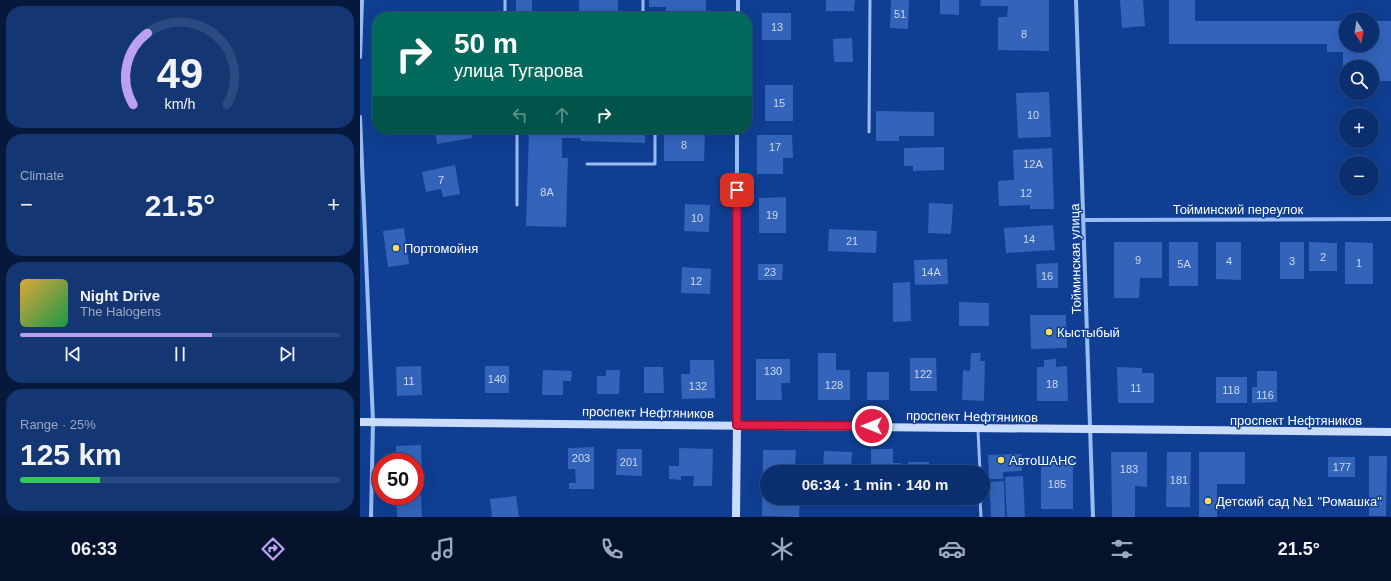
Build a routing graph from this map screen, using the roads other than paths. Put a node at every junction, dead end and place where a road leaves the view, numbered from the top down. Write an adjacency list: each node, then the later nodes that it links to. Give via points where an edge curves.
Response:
1 (362, 0): 10 (street)
2 (505, 0): 7 (lane)
3 (643, 0): 8 (lane)
4 (738, 0): 9 (street)
5 (870, 0): 12 (lane)
6 (1076, 0): 19 (street, Тойминская улица)
7 (505, 12)
8 (643, 12)
9 (738, 12)
10 (360, 56)
11 (360, 117): 21 (street)
12 (869, 132)
13 (517, 134): 17 (lane)
14 (655, 134): 16 (lane, via 655,164)
15 (738, 134): 22 (street)
16 (587, 164)
17 (517, 205)
18 (1391, 219): 19 (street, Тойминский переулок)
19 (1084, 220): 24 (street, Тойминская улица)
20 (360, 422): 21 (main road, проспект Нефтяников)
21 (373, 422): 22 (main road, проспект Нефтяников); 28 (street)
22 (737, 425): 23 (main road, проспект Нефтяников); 29 (main road)
23 (978, 428): 24 (main road, проспект Нефтяников); 26 (lane)
24 (1089, 430): 25 (main road, проспект Нефтяников); 31 (street, Тойминская улица)
25 (1391, 432)
26 (980, 465)
27 (980, 505): 30 (lane)
28 (371, 517)
29 (736, 517)
30 (981, 517)
31 (1092, 517)

